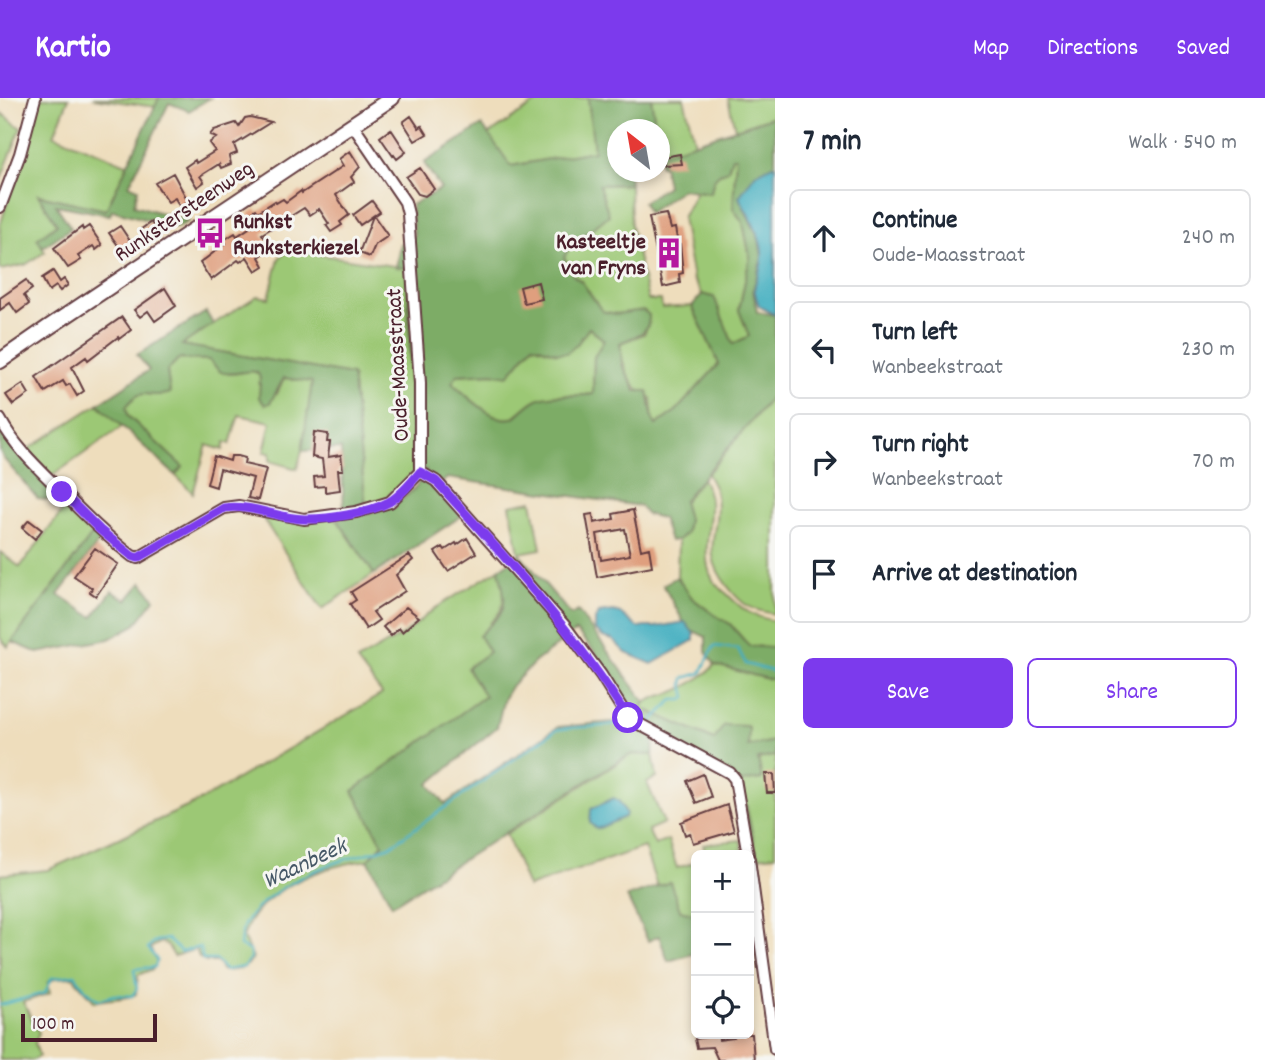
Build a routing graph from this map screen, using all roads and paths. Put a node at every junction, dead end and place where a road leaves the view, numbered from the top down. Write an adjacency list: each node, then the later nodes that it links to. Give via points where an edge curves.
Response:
1 (35, 98): 4 (street)
2 (392, 98): 3 (street, Runkstersteenweg)
3 (352, 124): 5 (street, Runkstersteenweg); 7 (street, Oude-Maasstraat, via 405,202 408,214 421,383)
4 (0, 207)
5 (0, 361)
6 (0, 419): 7 (street, via 39,470 100,530 138,558 224,508 239,506 304,519 356,512 390,502)
7 (420, 472): 8 (street, Oude-Maasstraat, via 436,481 564,625 628,718 730,773)
8 (747, 850)
9 (754, 900): 10 (street, Oude-Maasstraat)
10 (775, 1049)

